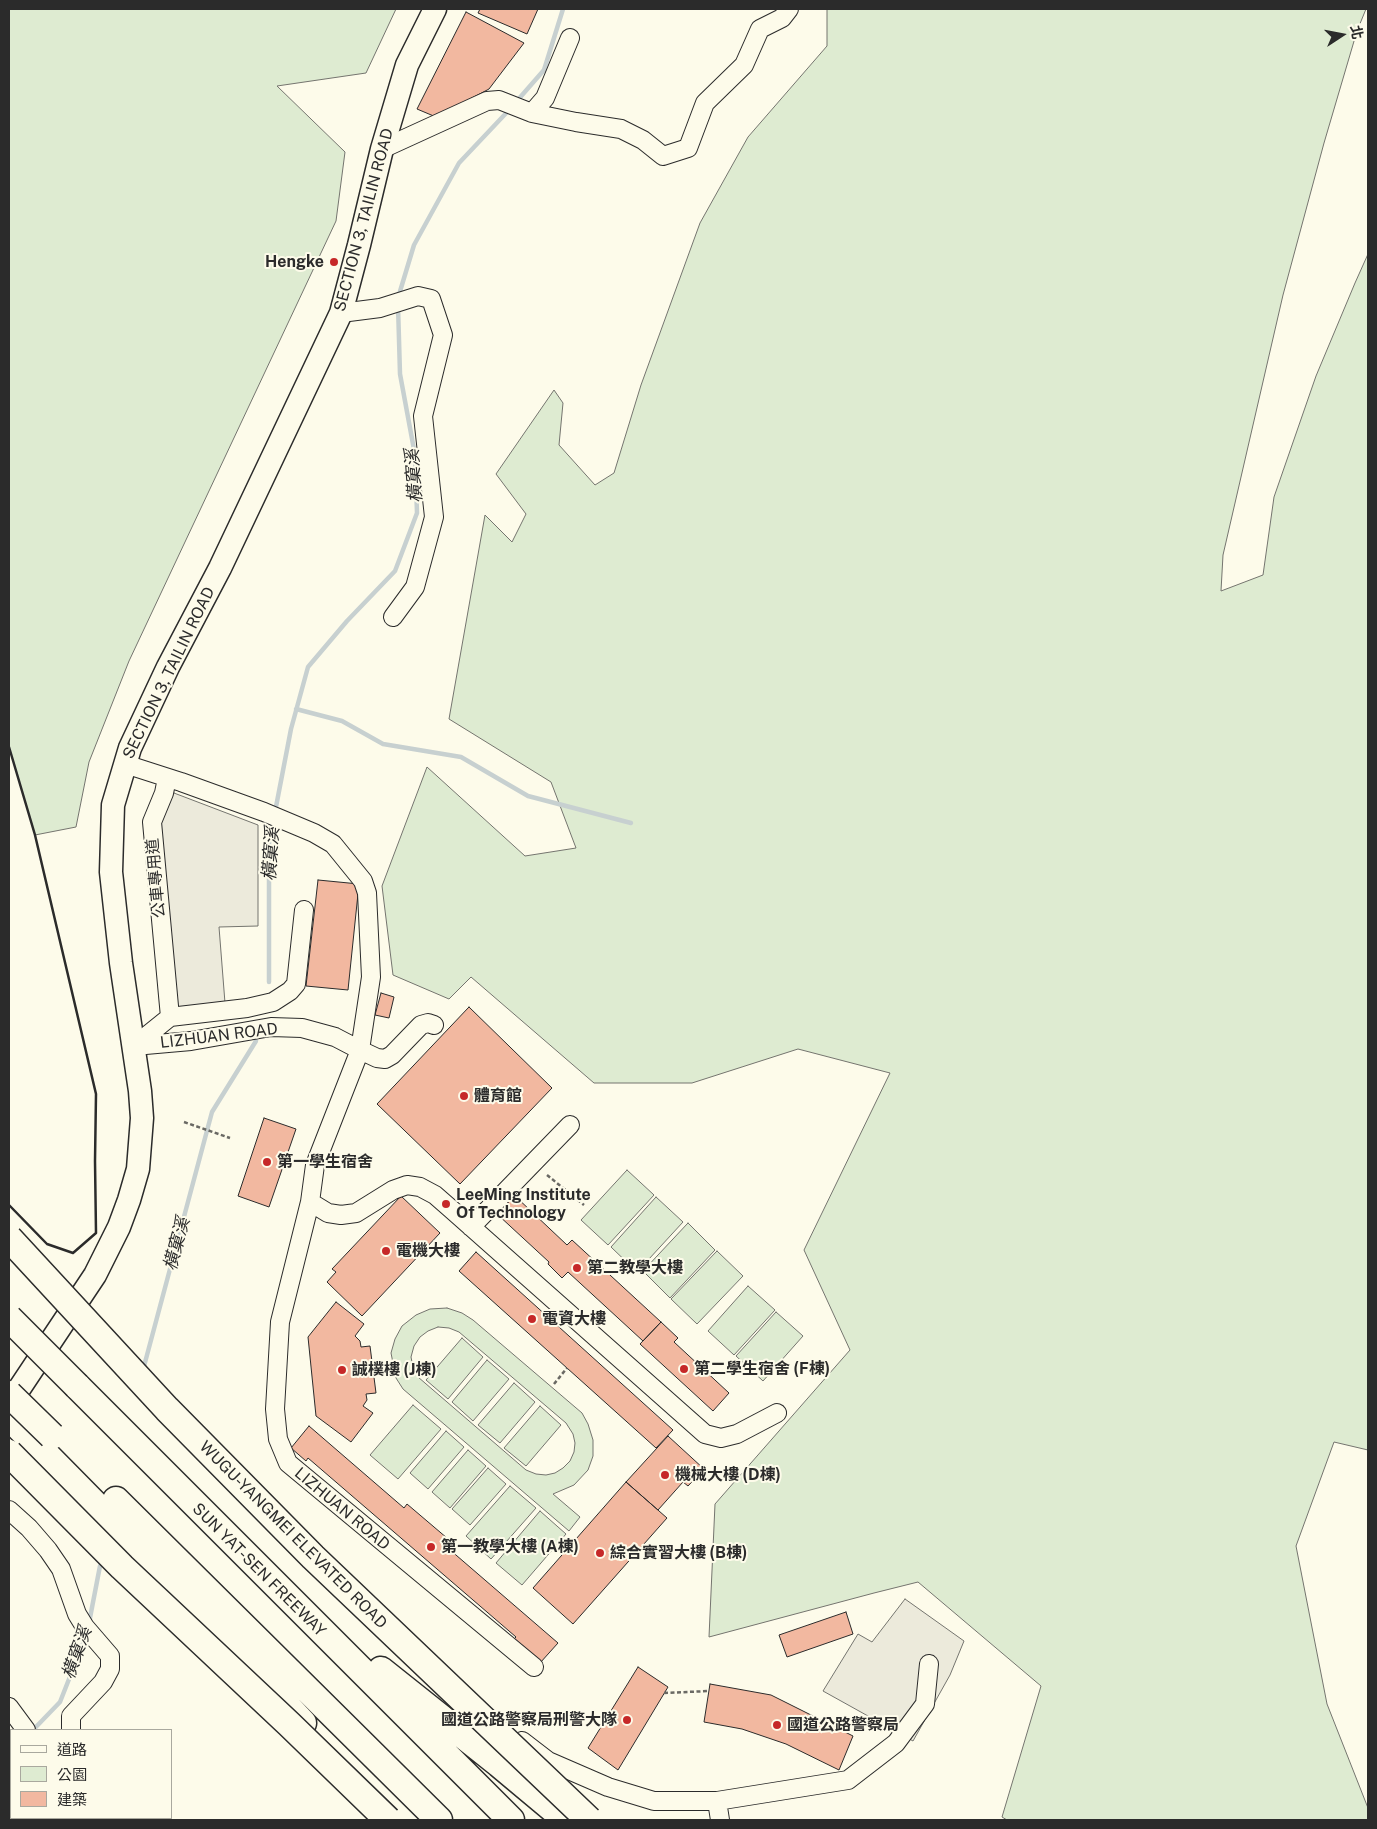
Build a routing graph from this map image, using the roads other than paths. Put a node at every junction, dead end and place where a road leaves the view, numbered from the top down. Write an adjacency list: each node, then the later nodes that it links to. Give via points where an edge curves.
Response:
1 (435, 9): 5 (main road, SECTION 3, TAILIN ROAD, via 407,65)
2 (789, 9): 4 (street, via 782,18 760,29 744,65 705,103 688,148 663,156 643,140 621,129)
3 (570, 38): 4 (street, via 545,98)
4 (528, 111): 5 (street, via 499,100 487,101)
5 (382, 149): 6 (main road, SECTION 3, TAILIN ROAD)
6 (341, 314): 7 (street, via 380,308 418,296 430,299 443,335 423,416 434,517 415,587); 8 (main road, SECTION 3, TAILIN ROAD, via 220,568 168,667)
7 (393, 617)
8 (125, 764): 9 (street); 13 (main road, SECTION 3, TAILIN ROAD, via 113,805 111,872)
9 (167, 778): 11 (street, 公車專用道, via 152,822); 14 (street, LIZHUAN ROAD, via 314,833 333,844 363,881 371,977)
10 (304, 910): 11 (street, via 296,984 290,991 273,1002 247,1008)
11 (170, 1017): 13 (street)
12 (434, 1025): 14 (street, LIZHUAN ROAD, via 421,1025 392,1056 385,1059)
13 (134, 1046): 14 (street, LIZHUAN ROAD, via 191,1041 271,1027 302,1028 335,1037); 20 (main road, SECTION 3, TAILIN ROAD, via 142,1118 138,1169 126,1209 107,1253)
14 (360, 1050): 16 (street, LIZHUAN ROAD, via 315,1165)
15 (570, 1125): 17 (street)
16 (310, 1202): 17 (street, via 341,1216 356,1213 407,1185 420,1187 435,1195); 32 (street, LIZHUAN ROAD, via 280,1322 275,1409 278,1439 288,1463)
17 (471, 1227): 24 (street, via 705,1434 721,1438 737,1434)
18 (9, 1230): 20 (street)
19 (9, 1238): 42 (highway, WUGU-YANGMEI ELEVATED ROAD, bridge, via 167,1409 313,1557)
20 (75, 1305): 23 (main road, SECTION 3, TAILIN ROAD); 36 (street, via 320,1560 469,1700 497,1722 548,1761 608,1787 654,1801)
21 (9, 1318): 30 (highway, SUN YAT-SEN FREEWAY, bridge)
22 (9, 1394): 26 (highway, bridge)
23 (9, 1404)
24 (778, 1413)
25 (9, 1417): 26 (highway)
26 (46, 1442): 29 (highway); 39 (highway)
27 (9, 1453): 38 (highway, bridge, via 122,1567)
28 (9, 1510): 35 (street, via 42,1542 61,1569 76,1614 110,1656 110,1670 104,1682 72,1716)
29 (150, 1560): 37 (highway); 38 (highway, via 284,1701)
30 (280, 1591): 40 (highway, SUN YAT-SEN FREEWAY); 41 (highway)
31 (929, 1664): 36 (street, via 925,1704 896,1743 848,1780)
32 (534, 1667)
33 (9, 1708): 34 (street)
34 (25, 1729)
35 (71, 1729)
36 (717, 1801): 43 (street)
37 (377, 1820)
38 (389, 1820)
39 (439, 1820)
40 (511, 1820)
41 (566, 1820)
42 (589, 1820)
43 (720, 1820)

